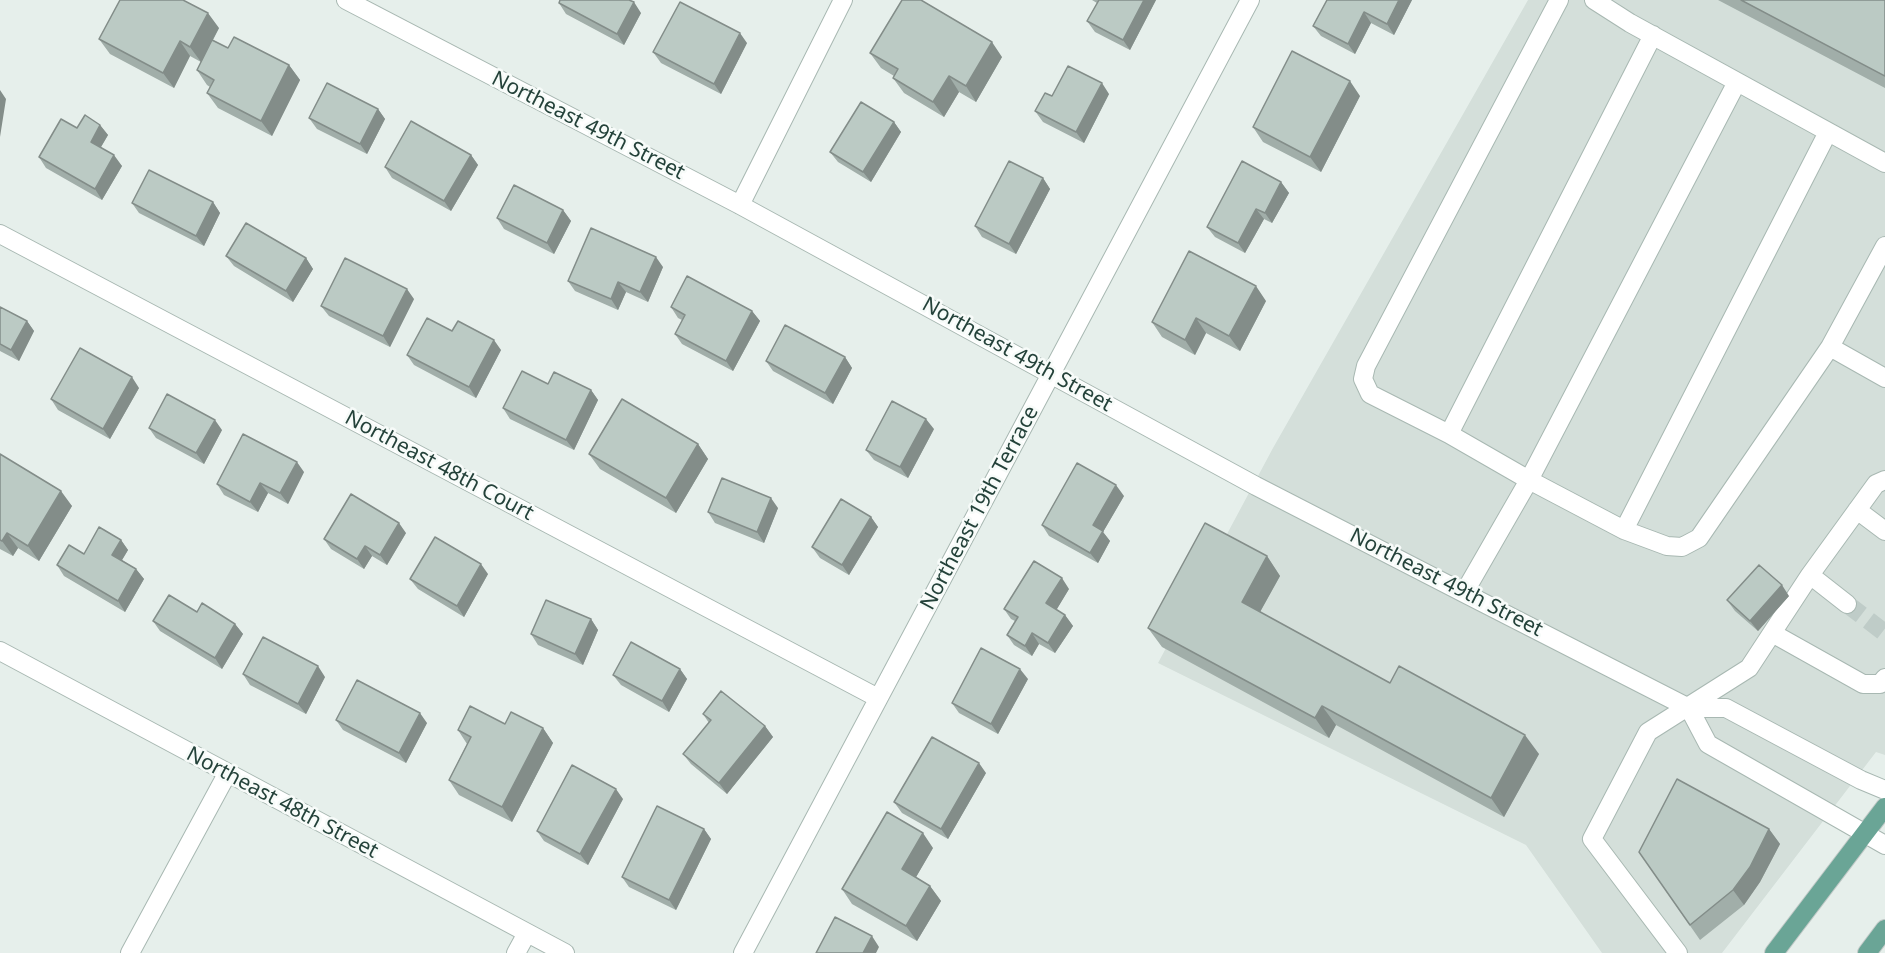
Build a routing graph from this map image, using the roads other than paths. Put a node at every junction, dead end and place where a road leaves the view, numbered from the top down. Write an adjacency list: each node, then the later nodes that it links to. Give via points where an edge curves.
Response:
1 (346, 0): 10 (street, Northeast 49th Street)
2 (843, 0): 10 (street)
3 (1250, 0): 14 (street, Northeast 19th Terrace)
4 (1559, 0): 16 (street, via 1366,366 1363,380 1371,394)
5 (1594, 0): 6 (street)
6 (1653, 35): 7 (street); 16 (street)
7 (1737, 82): 8 (street); 17 (street)
8 (1828, 132): 9 (street); 20 (street)
9 (1885, 163)
10 (740, 205): 14 (street, Northeast 49th Street)
11 (0, 234): 28 (street, Northeast 48th Court)
12 (1885, 246): 13 (street)
13 (1830, 347): 15 (street); 20 (street, via 1699,538 1682,547 1667,546)
14 (1052, 374): 23 (street, Northeast 49th Street, via 1256,486); 28 (street, Northeast 19th Terrace)
15 (1885, 378)
16 (1449, 434): 17 (street)
17 (1529, 480): 20 (street); 23 (street)
18 (1885, 480): 19 (street, via 1876,484)
19 (1857, 510): 21 (street); 22 (street)
20 (1624, 530)
21 (1885, 531)
22 (1809, 574): 24 (street); 25 (street)
23 (1464, 592): 29 (street, Northeast 49th Street)
24 (1847, 604)
25 (1772, 633): 27 (street, via 1863,684 1880,684); 29 (street, via 1749,668)
26 (0, 651): 30 (street, Northeast 48th Street)
27 (1885, 678)
28 (878, 698): 40 (street, Northeast 19th Terrace)
29 (1689, 708): 31 (street, Northeast 49th Street, via 1726,708); 33 (street, via 1708,744); 41 (street, via 1648,732 1592,839)
30 (227, 774): 36 (street, Northeast 48th Street); 37 (street)
31 (1885, 790)
32 (1885, 807): 33 (main road)
33 (1864, 834): 34 (street); 42 (main road)
34 (1885, 845)
35 (1885, 929): 43 (main road)
36 (527, 933): 38 (street); 39 (street, Northeast 48th Street)
37 (130, 953)
38 (516, 953)
39 (565, 953)
40 (743, 953)
41 (1678, 953)
42 (1774, 953)
43 (1867, 953)

